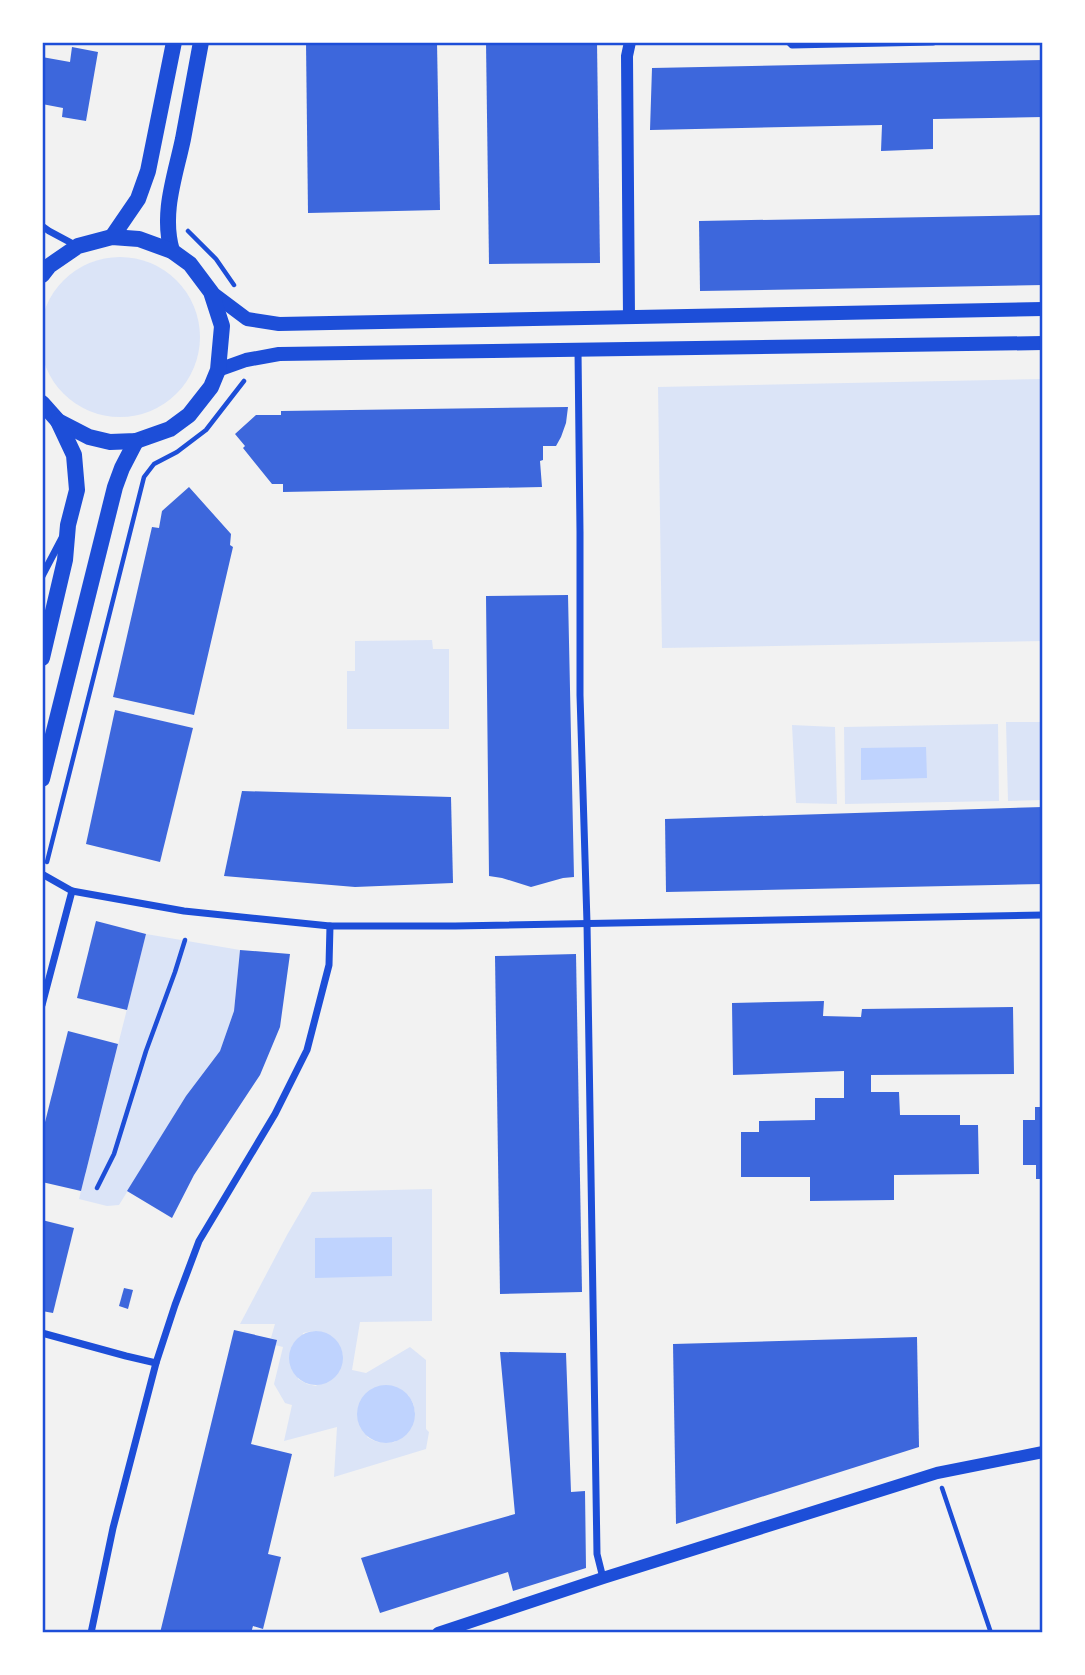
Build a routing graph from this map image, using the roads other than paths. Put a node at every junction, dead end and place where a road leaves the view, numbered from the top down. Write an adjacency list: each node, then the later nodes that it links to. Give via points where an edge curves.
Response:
1 (174, 42): 7 (main road, via 148,170 138,199)
2 (201, 42): 9 (main road, via 169,200)
3 (630, 42): 13 (street, via 626,56)
4 (789, 42): 5 (street)
5 (933, 42)
6 (42, 226): 8 (street)
7 (112, 237): 8 (main road); 9 (main road, via 139,239)
8 (78, 246): 10 (main road)
9 (172, 251): 11 (main road, via 190,264)
10 (42, 275)
11 (211, 292): 13 (main road, via 247,319 271,324); 16 (main road, via 222,326)
12 (1043, 309): 13 (main road)
13 (629, 318)
14 (1043, 343): 15 (main road)
15 (578, 350): 16 (main road, via 279,354); 27 (street)
16 (218, 370): 19 (main road, via 189,415 170,429)
17 (42, 402): 18 (main road)
18 (58, 421): 19 (main road, via 89,437 110,442); 20 (main road, via 74,455 77,490)
19 (136, 440): 23 (main road, via 112,499)
20 (68, 525): 21 (street); 22 (main road, via 65,560)
21 (42, 576)
22 (42, 658)
23 (42, 779)
24 (43, 874): 25 (street)
25 (72, 891): 28 (street, via 184,911); 29 (street)
26 (1043, 915): 27 (street)
27 (587, 922): 28 (street); 33 (street, via 597,1554)
28 (330, 926): 31 (street, via 329,965 307,1050 275,1114 199,1241)
29 (42, 1005)
30 (42, 1333): 31 (street)
31 (156, 1363): 34 (street, via 113,1528)
32 (1043, 1452): 33 (street, via 937,1474)
33 (603, 1578): 35 (street)
34 (92, 1633)
35 (439, 1633)

